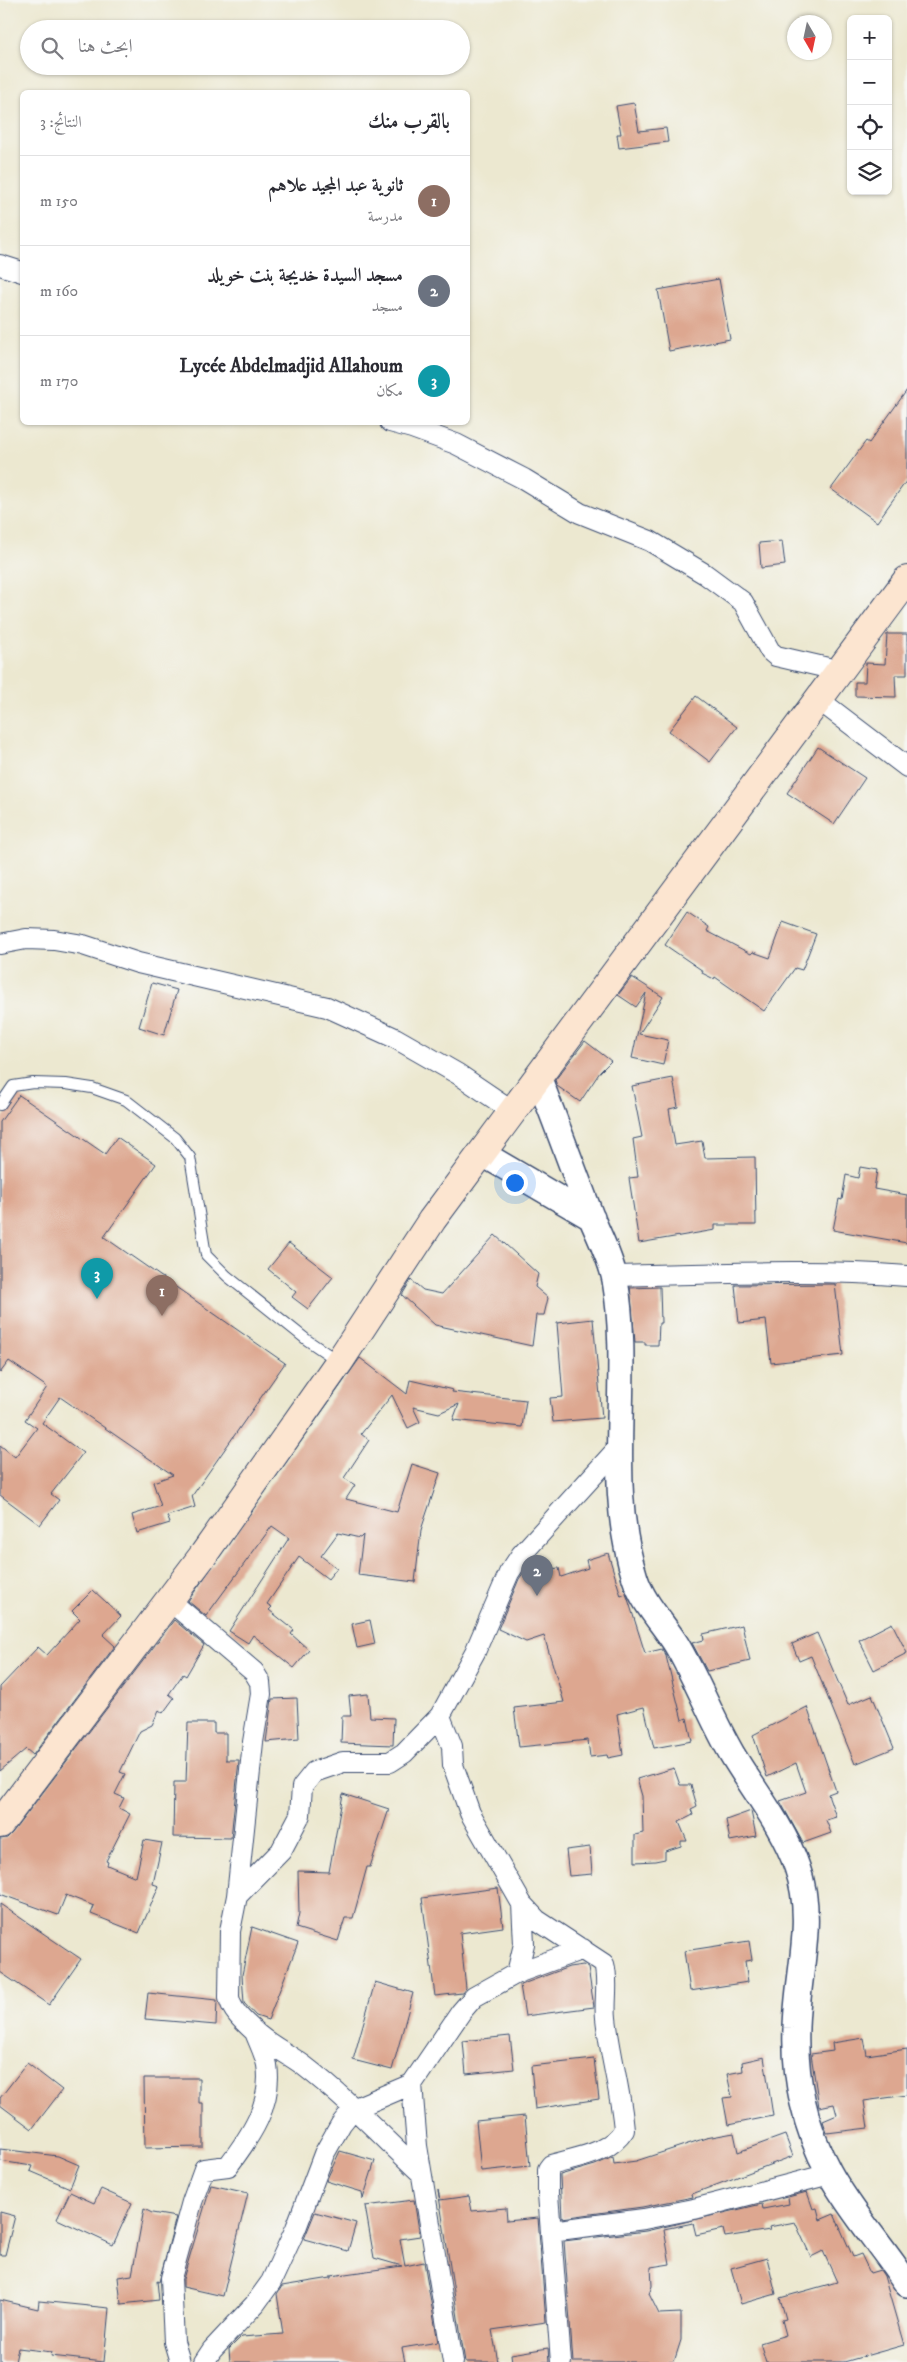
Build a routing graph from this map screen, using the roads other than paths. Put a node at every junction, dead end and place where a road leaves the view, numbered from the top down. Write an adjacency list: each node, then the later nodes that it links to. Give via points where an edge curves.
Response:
1 (0, 265): 2 (street)
2 (20, 271)
3 (401, 425): 5 (street, via 456,444 580,513 650,541 737,597 776,656)
4 (907, 580): 5 (main road)
5 (841, 670): 6 (main road)
6 (820, 700): 7 (street); 9 (main road)
7 (907, 767)
8 (0, 944): 11 (street, via 26,939 54,940 327,1007 395,1038 458,1074)
9 (539, 1079): 11 (main road); 13 (street)
10 (0, 1105): 16 (lane, via 13,1086 66,1084 92,1088 126,1100 155,1121 190,1156 206,1254 227,1276)
11 (514, 1112): 12 (main road)
12 (482, 1154): 13 (street); 16 (main road, via 432,1220)
13 (592, 1218): 14 (street)
14 (615, 1276): 15 (street, via 774,1273); 17 (street, via 619,1323)
15 (907, 1276)
16 (339, 1362): 18 (main road)
17 (620, 1446): 19 (street, via 520,1555 508,1573 475,1652); 29 (street, via 620,1488 627,1538 643,1598 678,1648 715,1724 770,1812 798,1867 806,1912 806,1941 796,2029 797,2067 813,2141)
18 (169, 1600): 20 (main road); 21 (street, via 254,1672 260,1682)
19 (440, 1716): 21 (street, via 404,1753 390,1762 343,1762 314,1772 302,1787 300,1814 281,1851); 22 (street, via 452,1746 453,1765 470,1813)
20 (0, 1824)
21 (237, 1896): 25 (street, via 230,1931 228,1997 238,2015)
22 (522, 1904): 23 (street, via 538,1920); 24 (street, via 524,1944)
23 (583, 1950): 24 (street); 30 (street, via 600,1961 605,1969 605,2015 624,2130 612,2145 551,2165 548,2169)
24 (517, 1973): 26 (street, via 474,1997)
25 (255, 2032): 27 (street, via 303,2066); 32 (street, via 268,2078 259,2119 228,2166 204,2169 171,2278 174,2342)
26 (412, 2084): 27 (street); 28 (street, via 414,2125)
27 (354, 2109): 28 (street); 33 (street, via 324,2154 271,2282)
28 (422, 2174): 34 (street)
29 (830, 2174): 30 (street, via 694,2209); 31 (street)
30 (552, 2231): 35 (street)
31 (907, 2284)
32 (180, 2362)
33 (204, 2362)
34 (453, 2362)
35 (561, 2362)

